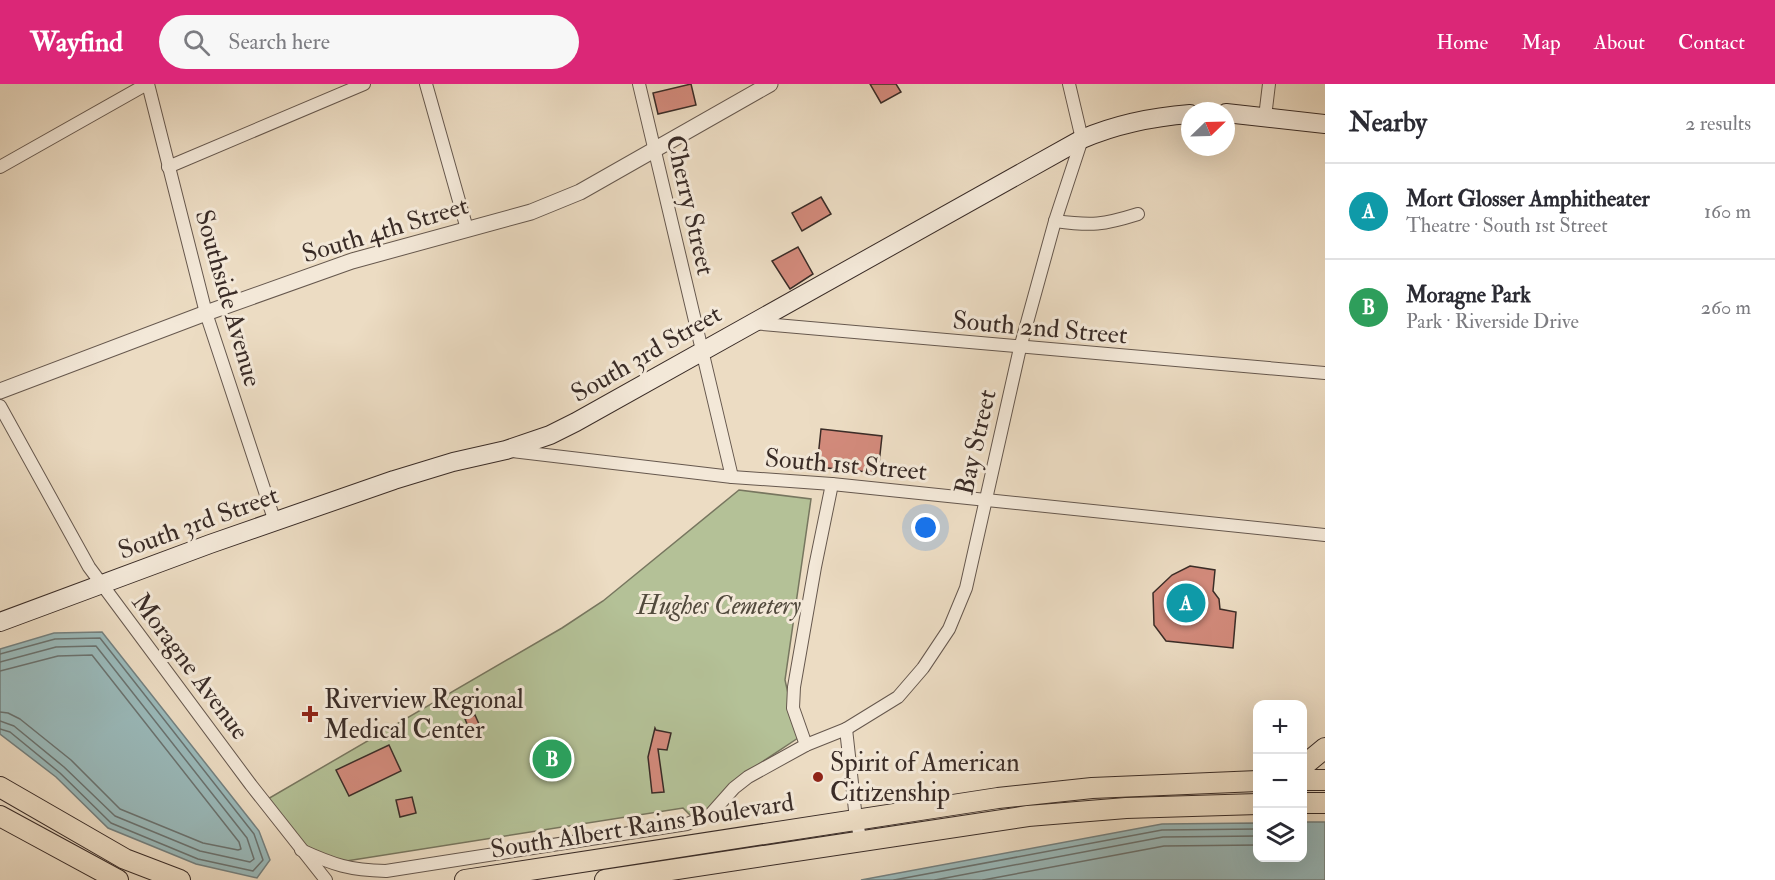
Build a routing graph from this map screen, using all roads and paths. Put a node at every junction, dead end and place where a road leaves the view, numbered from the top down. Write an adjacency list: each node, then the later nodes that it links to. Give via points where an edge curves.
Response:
1 (147, 84): 14 (street); 15 (street, Southside Avenue)
2 (364, 84): 15 (street)
3 (426, 84): 18 (street)
4 (639, 84): 13 (street, Cherry Street)
5 (770, 84): 13 (street, South 4th Street)
6 (1069, 84): 12 (street)
7 (1269, 84): 10 (street)
8 (1235, 114): 10 (main road)
9 (1181, 115): 12 (main road, South 3rd Street, via 1134,121)
10 (1265, 117): 11 (main road)
11 (1325, 124)
12 (1082, 139): 17 (street, Bay Street); 20 (main road, South 3rd Street)
13 (655, 149): 18 (street, South 4th Street, via 580,192 531,212); 22 (street, Cherry Street)
14 (0, 166)
15 (168, 167): 19 (street, Southside Avenue)
16 (1137, 214): 17 (street, via 1099,225)
17 (1055, 221): 21 (street, Bay Street)
18 (467, 229): 19 (street, South 4th Street, via 352,261)
19 (206, 313): 24 (street, South 4th Street); 30 (street, Southside Avenue)
20 (752, 323): 21 (street, South 2nd Street); 22 (main road, South 3rd Street)
21 (1020, 348): 23 (street, South 2nd Street); 29 (street, Bay Street)
22 (703, 350): 26 (main road, South 3rd Street, via 576,422); 27 (street, Cherry Street)
23 (1325, 373)
24 (0, 391)
25 (0, 406): 32 (street, Moragne Avenue, via 89,567)
26 (506, 450): 27 (street, South 1st Street); 30 (main road, South 3rd Street, via 430,469)
27 (732, 477): 28 (street, South 1st Street)
28 (832, 484): 29 (street, South 1st Street); 35 (street, via 794,687 793,708)
29 (985, 500): 31 (street, South 1st Street); 34 (street, Bay Street, via 966,588 948,629 898,697)
30 (275, 522): 32 (main road, South 3rd Street)
31 (1325, 535)
32 (103, 584): 33 (main road, South 3rd Street); 48 (street, Moragne Avenue)
33 (0, 622)
34 (846, 729): 35 (street, Bay Street); 46 (street)
35 (806, 745): 48 (street, Bay Street, via 748,777 710,815 687,824 386,871 333,864)
36 (1325, 748): 37 (main road)
37 (1307, 763)
38 (1307, 780): 39 (main road)
39 (1325, 780)
40 (1253, 781): 46 (main road, South Albert Rains Boulevard, via 1065,790)
41 (0, 787): 50 (main road, via 115,853)
42 (1307, 803): 43 (main road)
43 (1325, 803)
44 (1253, 804): 47 (main road, South Albert Rains Boulevard, via 1028,816)
45 (0, 816): 49 (main road)
46 (856, 819): 47 (street); 52 (main road, South Albert Rains Boulevard)
47 (861, 842): 53 (main road, South Albert Rains Boulevard)
48 (301, 850): 51 (street, Moragne Avenue)
49 (117, 880)
50 (180, 880)
51 (326, 880)
52 (465, 880)
53 (604, 880)

